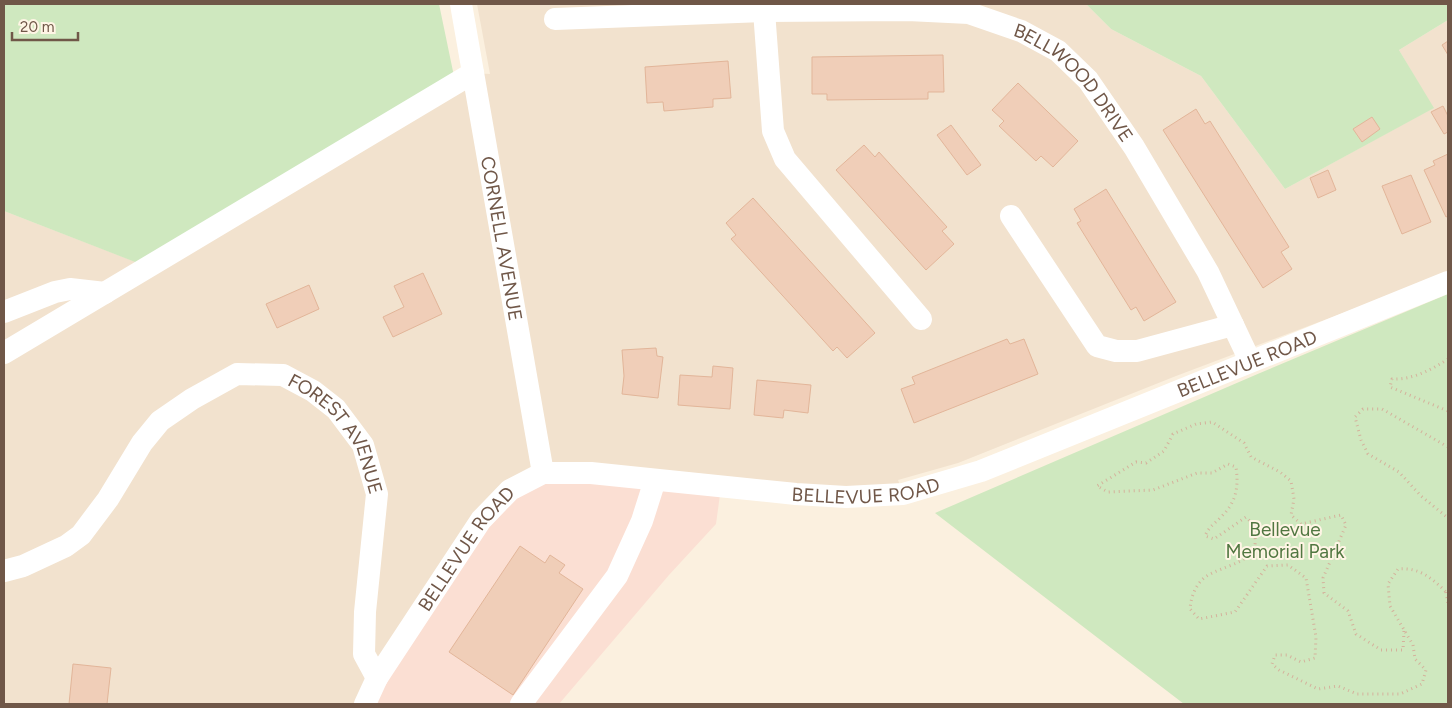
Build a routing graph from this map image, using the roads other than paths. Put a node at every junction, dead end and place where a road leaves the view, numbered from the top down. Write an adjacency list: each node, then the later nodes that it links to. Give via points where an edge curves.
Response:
1 (460, 4): 4 (street, CORNELL AVENUE)
2 (764, 11): 3 (street, BELLWOOD DRIVE); 9 (street, via 773,131 785,159); 10 (street, BELLWOOD DRIVE, via 969,13 1021,31 1058,51 1088,80 1134,147 1208,272)
3 (555, 19)
4 (473, 73): 7 (street); 13 (street, CORNELL AVENUE)
5 (1011, 216): 10 (street, via 1097,346 1116,352 1137,351)
6 (1448, 282): 12 (street, BELLEVUE ROAD)
7 (104, 293): 8 (street, via 70,289); 11 (street)
8 (4, 312)
9 (921, 319)
10 (1233, 325): 12 (street, BELLWOOD DRIVE)
11 (4, 353)
12 (1250, 361): 14 (street, BELLEVUE ROAD, via 981,472 903,494 846,497)
13 (543, 473): 14 (street, BELLEVUE ROAD, via 591,473); 16 (street, BELLEVUE ROAD, via 510,490 481,520)
14 (656, 480): 18 (street, via 642,521 616,576)
15 (4, 571): 16 (street, FOREST AVENUE, via 23,566 82,535 142,443 160,422 192,399 237,374 283,375 312,390 336,409 362,445 377,494 364,612 364,654)
16 (377, 678): 17 (street, BELLEVUE ROAD)
17 (365, 704)
18 (521, 704)

